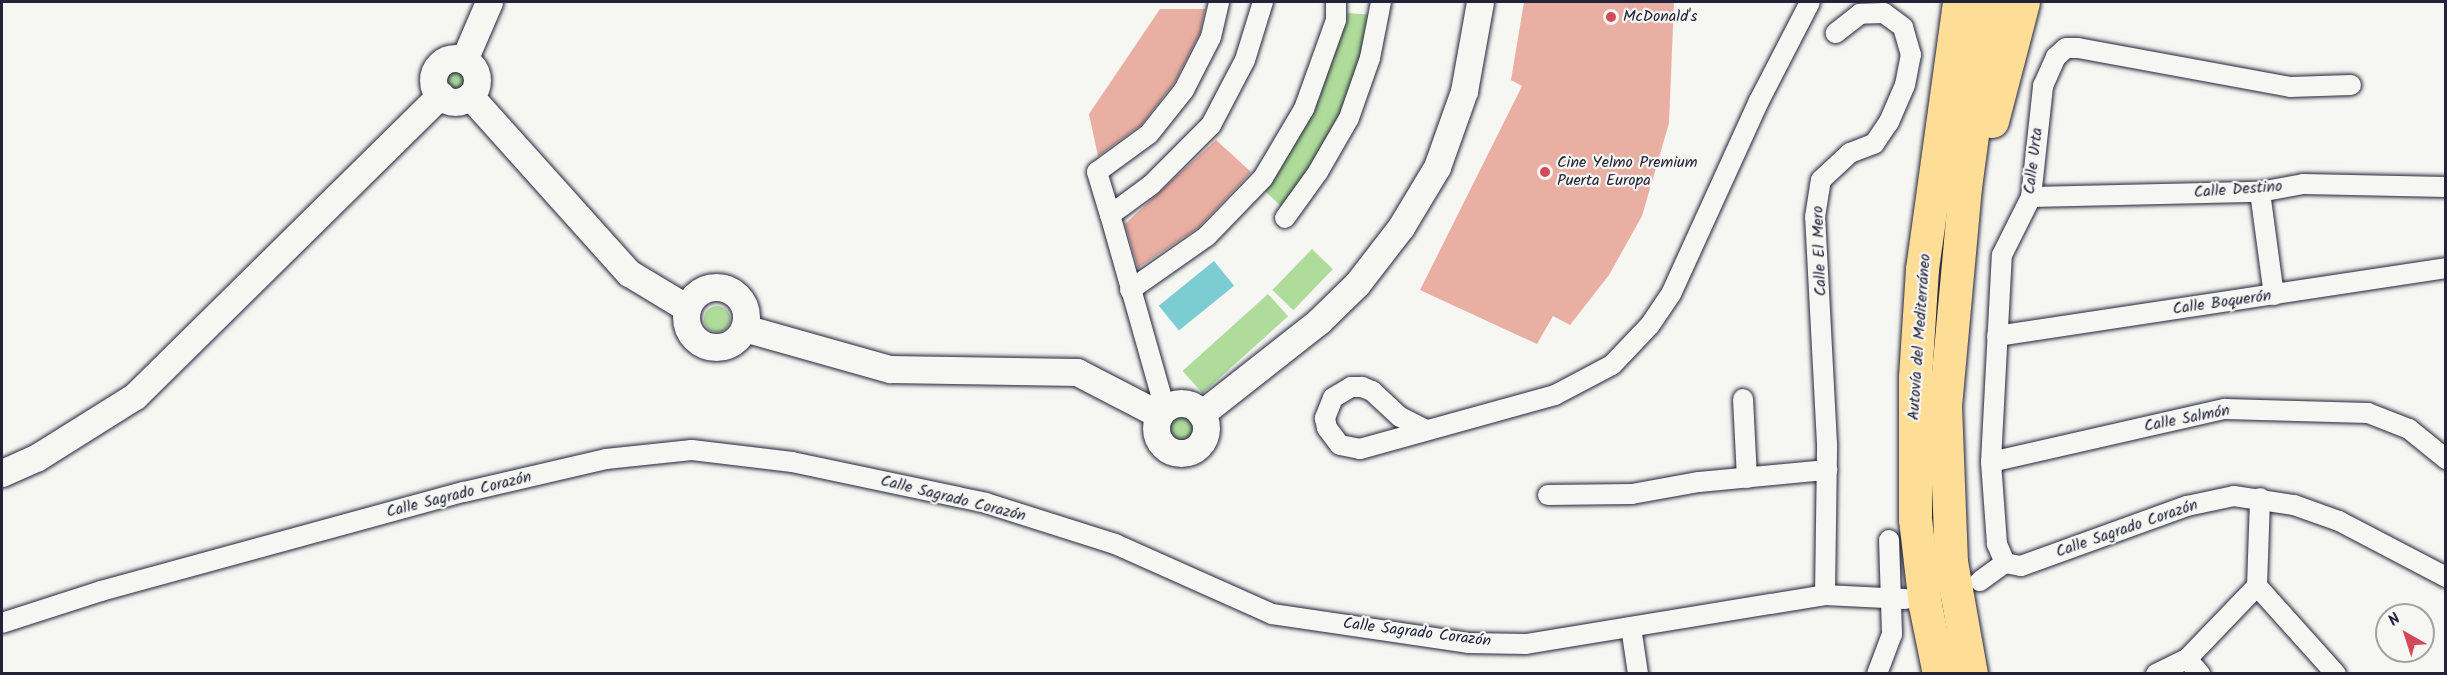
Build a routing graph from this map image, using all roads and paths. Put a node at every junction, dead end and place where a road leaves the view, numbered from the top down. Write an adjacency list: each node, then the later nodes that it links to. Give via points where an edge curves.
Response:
1 (489, 2): 14 (street)
2 (1220, 2): 22 (street, via 1211,37 1184,90 1149,134 1097,172)
3 (1263, 2): 22 (street, via 1245,60 1211,125 1160,178)
4 (1336, 2): 25 (street, via 1335,20 1304,109 1263,178 1207,236)
5 (1381, 2): 23 (street, via 1370,58 1349,118)
6 (1480, 2): 32 (street, via 1464,91 1437,166 1401,227 1357,285 1319,321)
7 (1810, 2): 33 (street, via 1759,102 1671,294 1650,325 1612,365 1584,382 1555,395)
8 (1949, 2): 13 (highway)
9 (1959, 2): 13 (highway, Autovía del Mediterráneo)
10 (1990, 2): 18 (highway, Autovía del Mediterráneo)
11 (2023, 2): 18 (highway, via 1987,139)
12 (1836, 33): 36 (street, Calle El Mero, via 1860,14 1884,13 1902,27 1911,55 1905,85 1889,122 1874,144 1850,153 1821,180 1815,217)
13 (1954, 41): 54 (highway, Autovía del Mediterráneo, via 1922,269 1915,377 1915,519 1925,605)
14 (464, 60): 16 (street, via 447,59 436,69 433,81); 17 (street, via 477,74 476,88)
15 (2351, 85): 21 (street, Calle Urta, via 2290,87 2067,48 2047,69)
16 (440, 95): 17 (street, via 454,102); 37 (street, via 135,396 36,458)
17 (470, 96): 27 (street, via 629,273)
18 (1965, 187): 48 (highway, Autovía del Mediterráneo, via 1945,406 1947,514)
19 (2445, 187): 20 (street, Calle Destino, via 2303,184)
20 (2260, 192): 21 (street, Calle Destino); 26 (street)
21 (2031, 197): 29 (street, Calle Urta, via 2002,255)
22 (1110, 215): 25 (street)
23 (1285, 218)
24 (2445, 268): 26 (street, Calle Boquerón)
25 (1130, 290): 31 (street)
26 (2274, 295): 29 (street, Calle Boquerón)
27 (687, 308): 28 (street, via 688,328 701,344 721,347 731,343); 28 (street, via 698,293 716,287 726,289 741,300)
28 (744, 328): 31 (street, via 890,369 1077,372)
29 (1997, 336): 35 (street, Calle Urta)
30 (1743, 399): 38 (street)
31 (1162, 412): 32 (street, via 1188,404); 32 (street, via 1158,439 1177,453 1193,450 1204,438)
32 (1201, 414)
33 (1426, 430): 33 (street, via 1400,417 1372,391 1362,387 1351,387 1333,398 1325,417 1332,438 1349,449)
34 (2445, 459): 35 (street, Calle Salmón, via 2409,429 2368,413 2225,409)
35 (1992, 462): 42 (street, Calle Urta, via 1998,544)
36 (1827, 470): 38 (street); 46 (street, Calle El Mero)
37 (2, 473)
38 (1747, 477): 39 (street, via 1632,494)
39 (1548, 495)
40 (2260, 498): 42 (street, Calle Sagrado Corazón, via 2234,496 2187,506 2021,566); 43 (street, Calle Sagrado Corazón, via 2339,521); 45 (street)
41 (1889, 540): 47 (street)
42 (2005, 563): 44 (street)
43 (2445, 577)
44 (1980, 581)
45 (2257, 586): 51 (street); 59 (street)
46 (1825, 595): 47 (street, Calle Sagrado Corazón); 50 (street, Calle Sagrado Corazón)
47 (1899, 599): 53 (street, via 1892,634)
48 (1958, 607): 55 (highway, Autovía del Mediterráneo); 56 (highway)
49 (2, 623): 50 (street, Calle Sagrado Corazón, via 101,591 464,492 606,459 692,450 792,462 986,503 1115,544 1272,614 1468,643 1526,644)
50 (1631, 627): 52 (street)
51 (2187, 658): 57 (street); 58 (street)
52 (1638, 674)
53 (1877, 674)
54 (1939, 674)
55 (1971, 674)
56 (1985, 674)
57 (2156, 674)
58 (2200, 674)
59 (2337, 674)

